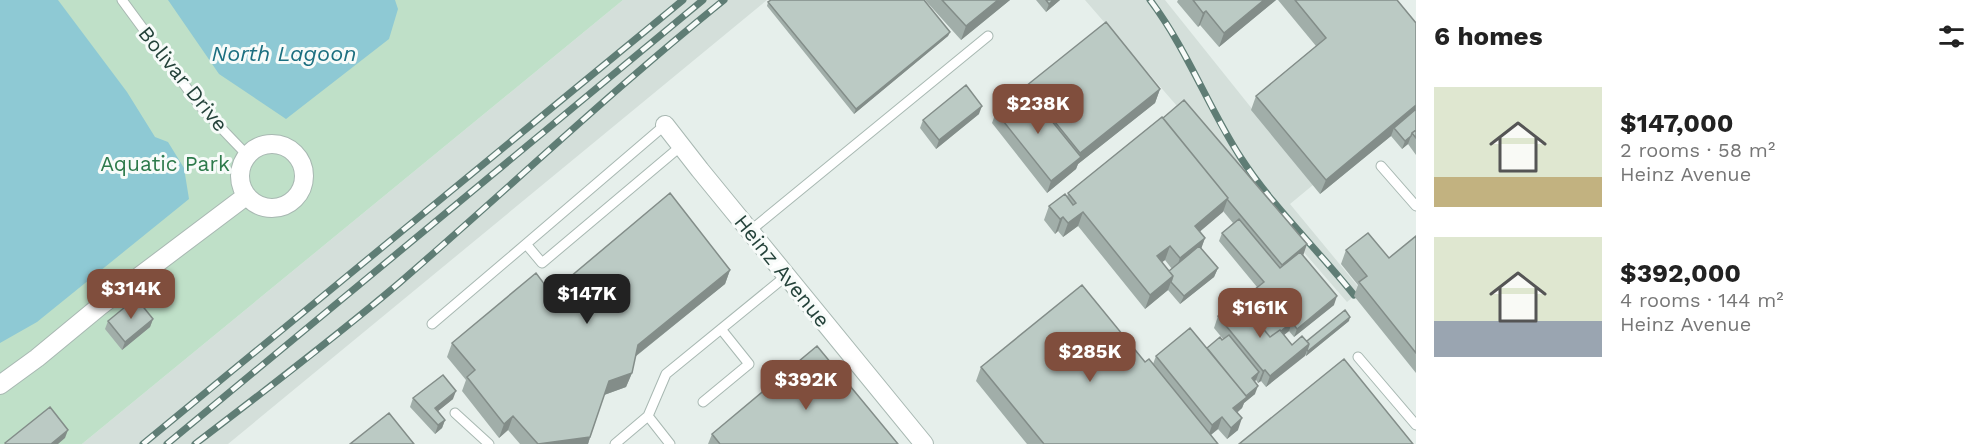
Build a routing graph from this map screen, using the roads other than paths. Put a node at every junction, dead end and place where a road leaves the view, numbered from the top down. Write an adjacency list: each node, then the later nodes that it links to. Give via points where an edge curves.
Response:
1 (122, 0): 5 (lane, Bolivar Drive, via 200,106)
2 (988, 36): 9 (lane)
3 (665, 125): 4 (street, Heinz Avenue); 10 (lane)
4 (681, 146): 9 (street, Heinz Avenue); 10 (lane, via 542,263)
5 (247, 155): 7 (street, via 240,180); 7 (street, via 264,145 284,146 299,158 304,177 297,196 281,207 261,207)
6 (1381, 166): 8 (lane)
7 (246, 196): 15 (street)
8 (1416, 206)
9 (750, 231): 11 (street, Heinz Avenue)
10 (526, 244): 12 (lane)
11 (786, 276): 13 (lane); 23 (street, Heinz Avenue)
12 (432, 324)
13 (721, 329): 16 (lane, via 749,364); 18 (lane, via 666,374)
14 (1358, 357): 19 (lane)
15 (0, 385)
16 (703, 402)
17 (455, 413): 20 (lane)
18 (648, 416): 21 (lane); 22 (lane)
19 (1416, 425)
20 (489, 444)
21 (615, 444)
22 (670, 444)
23 (924, 444)

